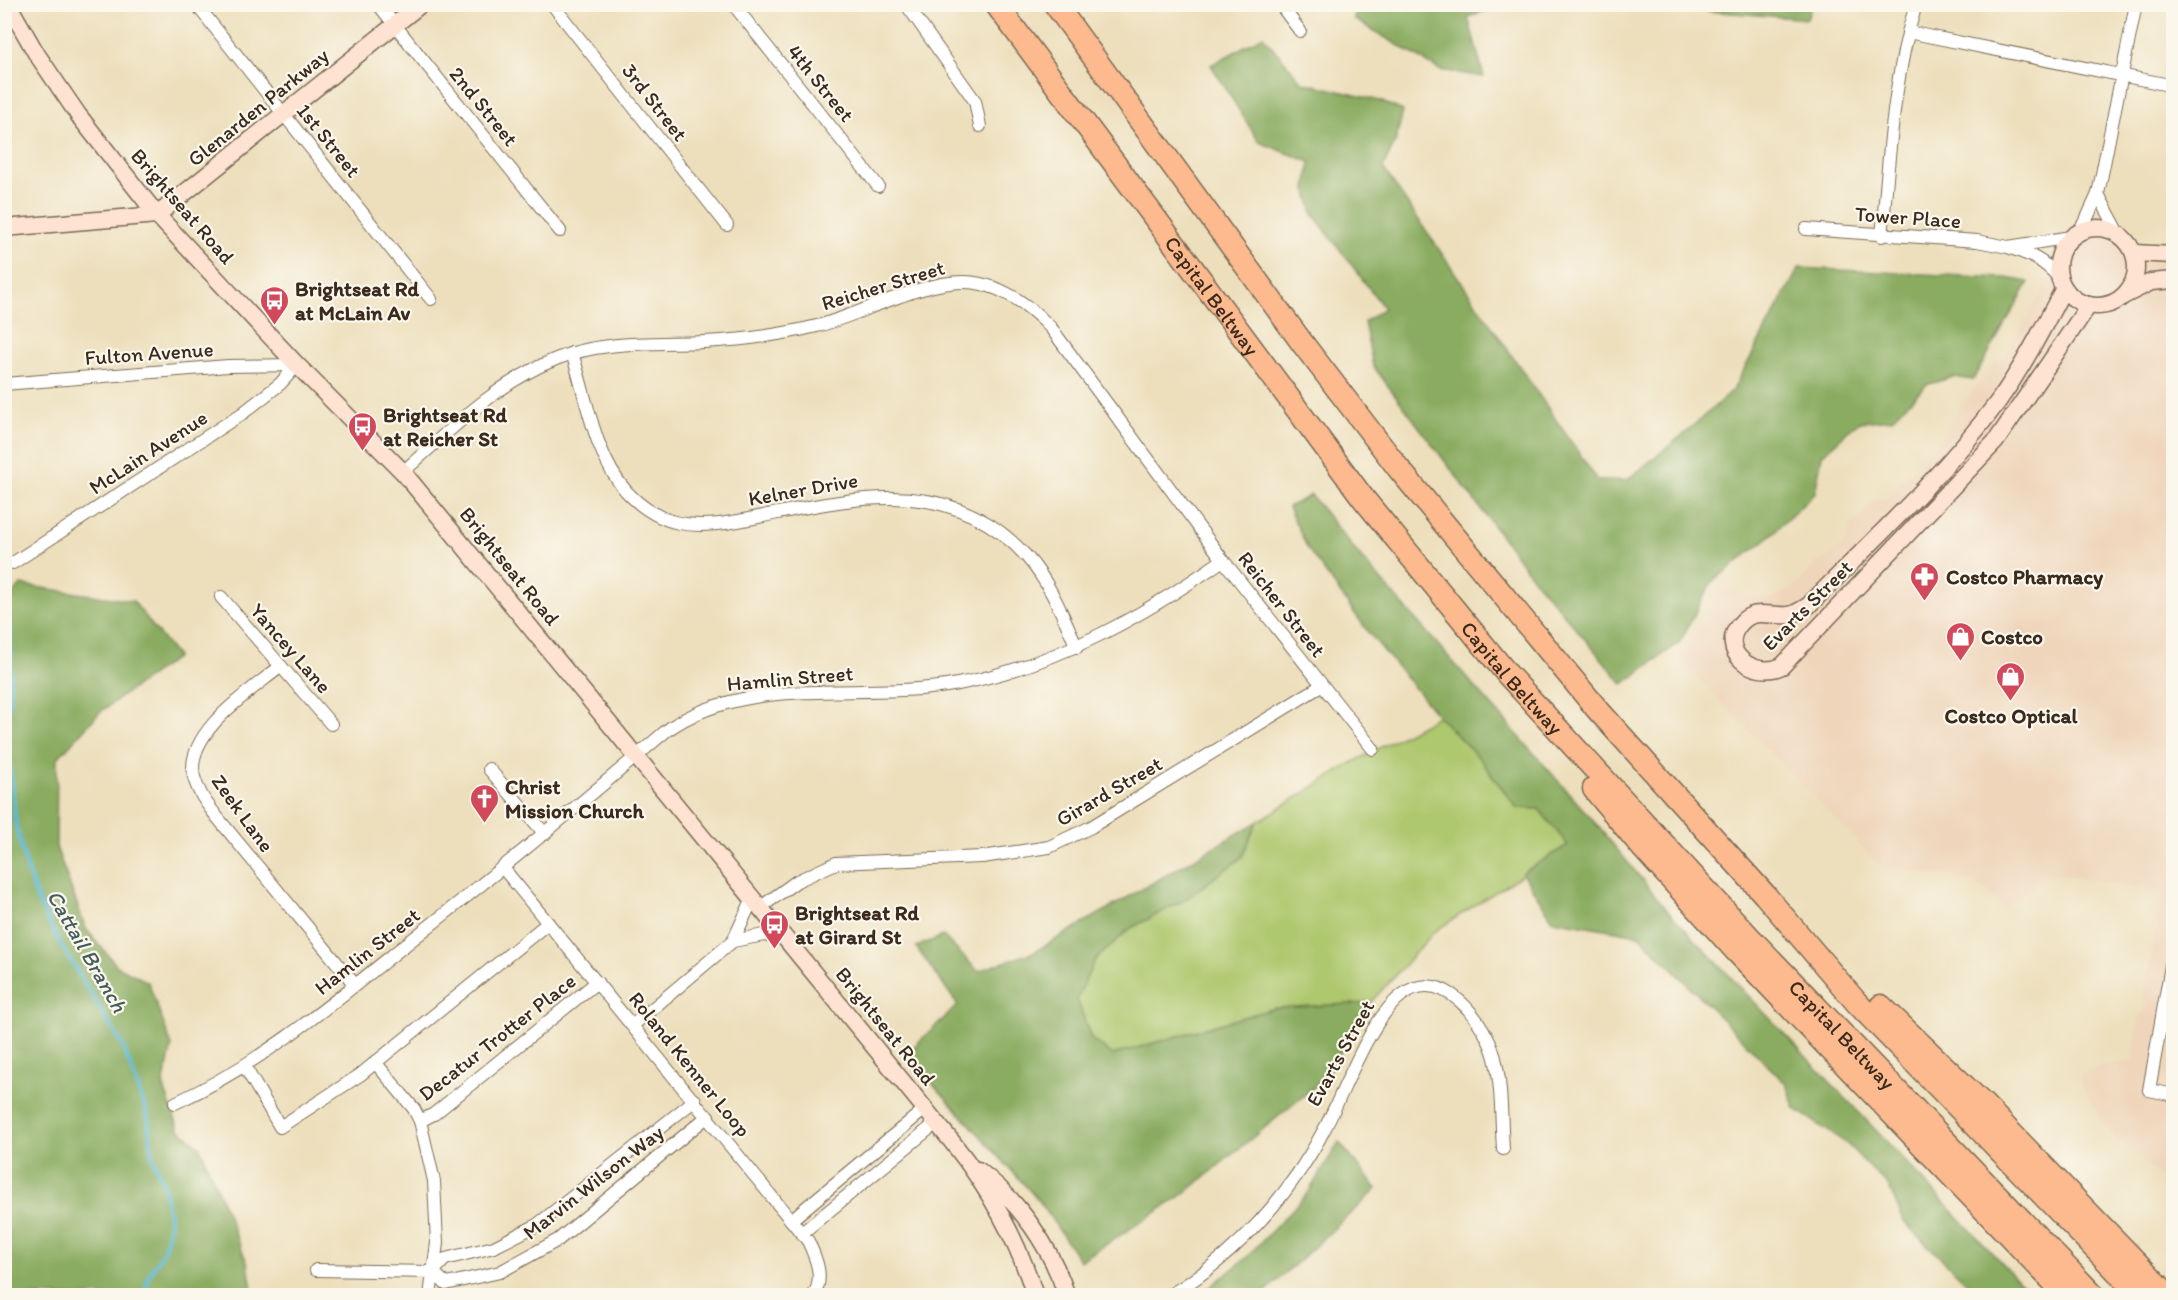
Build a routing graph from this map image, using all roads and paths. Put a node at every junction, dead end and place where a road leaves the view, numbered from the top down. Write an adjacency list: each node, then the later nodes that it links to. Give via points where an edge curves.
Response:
1 (8, 4): 22 (street, Brightseat Road, via 78,116)
2 (196, 4): 18 (street, 1st Street)
3 (378, 4): 13 (street, 2nd Street)
4 (421, 4): 13 (street, Glenarden Parkway)
5 (552, 4): 23 (street, 3rd Street)
6 (734, 4): 20 (street, 4th Street)
7 (906, 4): 19 (street, via 975,101)
8 (996, 4): 47 (highway, Capital Beltway, via 1363,498)
9 (1054, 4): 55 (highway, Capital Beltway, via 1399,469 1597,709)
10 (1280, 4): 14 (street)
11 (1916, 4): 15 (street)
12 (2136, 4): 16 (street)
13 (395, 25): 18 (street, Glenarden Parkway); 26 (street, 2nd Street)
14 (1300, 31)
15 (1908, 32): 16 (street); 28 (street, via 1890,133)
16 (2122, 75): 17 (street); 21 (street)
17 (2174, 86)
18 (284, 116): 22 (street, Glenarden Parkway); 36 (street, 1st Street)
19 (980, 126)
20 (878, 186)
21 (2098, 194): 27 (street); 29 (street)
22 (157, 215): 24 (street); 39 (street, Brightseat Road)
23 (727, 225)
24 (4, 228)
25 (1806, 229): 28 (street, Tower Place)
26 (560, 231)
27 (2120, 235): 29 (street, via 2103,228 2082,230); 31 (street)
28 (1882, 236): 30 (street, Tower Place, via 1977,241)
29 (2074, 236): 30 (street, Tower Place); 34 (street, via 2059,257)
30 (2007, 247): 34 (street, Tower Place, via 2048,264)
31 (2134, 253): 32 (street); 35 (street, via 2134,280)
32 (2174, 255)
33 (2174, 280): 35 (street, via 2151,282)
34 (2061, 283): 37 (street, via 2073,298); 37 (street, Evarts Street, via 2018,372 1996,405 1932,480 1809,605 1790,615 1761,612 1739,624 1735,649 1749,667 1771,671 1790,657 1996,441)
35 (2124, 295): 37 (street, via 2102,306)
36 (431, 299)
37 (2089, 305)
38 (572, 353): 41 (street, Reicher Street, via 509,383); 42 (street, Reicher Street, via 617,345 757,339 822,324 937,286 963,282 992,287 1014,297 1051,328); 45 (street, Kelner Drive, via 608,466 626,492 650,511 680,524 710,525 816,504 876,497 911,498 945,505 985,523 1026,556 1051,592)
39 (297, 365): 40 (street, Fulton Avenue, via 228,366); 41 (street, Brightseat Road); 43 (street, McLain Avenue, via 243,413)
40 (4, 384)
41 (403, 472): 51 (street, Brightseat Road)
42 (1224, 560): 45 (street, Hamlin Street, via 1131,620); 48 (street, Reicher Street)
43 (13, 563)
44 (221, 597): 46 (street, Yancey Lane)
45 (1077, 647): 51 (street, Hamlin Street, via 1002,674 956,685 727,702 683,719)
46 (282, 666): 49 (street, Yancey Lane); 62 (street, Zeek Lane, via 210,726 196,749 194,776 201,795 217,817)
47 (1508, 675): 86 (highway, via 1641,847 1745,961); 87 (highway, Capital Beltway, via 1766,955)
48 (1321, 686): 50 (street, Reicher Street); 56 (street, Girard Street, via 1091,827 1049,847 982,857 836,863)
49 (331, 724)
50 (1373, 749)
51 (636, 756): 53 (street, Hamlin Street); 56 (street, Brightseat Road)
52 (489, 769): 53 (street)
53 (545, 834): 54 (street, Hamlin Street)
54 (503, 868): 57 (street, Roland Kenner Loop); 62 (street, Hamlin Street)
55 (1765, 895): 76 (highway, via 1983,1104); 88 (highway, Capital Beltway, via 1857,1003)
56 (757, 902): 58 (street, Brightseat Road); 59 (street)
57 (548, 923): 61 (street, Roland Kenner Loop); 64 (street)
58 (786, 939): 59 (street, via 764,935); 69 (street, Brightseat Road)
59 (733, 941): 63 (street)
60 (2174, 949): 66 (street, via 2149,1090)
61 (597, 982): 63 (street, Roland Kenner Loop); 71 (street, Decatur Trotter Place, via 434,1114)
62 (355, 986): 65 (street, Hamlin Street)
63 (633, 1025): 67 (street, Roland Kenner Loop)
64 (375, 1062): 65 (street, via 280,1126); 71 (street)
65 (244, 1067): 68 (street, Hamlin Street)
66 (2174, 1095)
67 (695, 1100): 70 (street, Roland Kenner Loop); 79 (street, Marvin Wilson Way, via 537,1225 494,1247 445,1259)
68 (175, 1103)
69 (925, 1109): 72 (street, Brightseat Road); 75 (street)
70 (708, 1116): 75 (street, Roland Kenner Loop); 79 (street, Marvin Wilson Way, via 565,1234 526,1259 500,1272 461,1282 446,1284)
71 (420, 1121): 79 (street, via 434,1181 437,1244)
72 (936, 1123): 74 (street, Brightseat Road); 77 (street)
73 (1503, 1149): 85 (street, Evarts Street, via 1497,1072 1484,1032 1450,993 1432,985 1416,987 1397,999 1379,1023 1307,1160 1279,1200 1235,1246)
74 (970, 1164): 83 (street, Brightseat Road, via 1017,1248); 84 (street, Brightseat Road, via 1004,1192 1028,1222 1048,1252)
75 (791, 1220): 77 (street, Roland Kenner Loop)
76 (2099, 1223): 80 (highway); 89 (highway)
77 (802, 1233): 82 (street, Roland Kenner Loop, via 818,1262 819,1276)
78 (316, 1270): 79 (street, Marvin Wilson Way)
79 (433, 1272): 81 (street)
80 (2174, 1282)
81 (430, 1296)
82 (813, 1296)
83 (1035, 1296)
84 (1067, 1296)
85 (1169, 1296)
86 (2067, 1296)
87 (2094, 1296)
88 (2141, 1296)
89 (2169, 1296)

